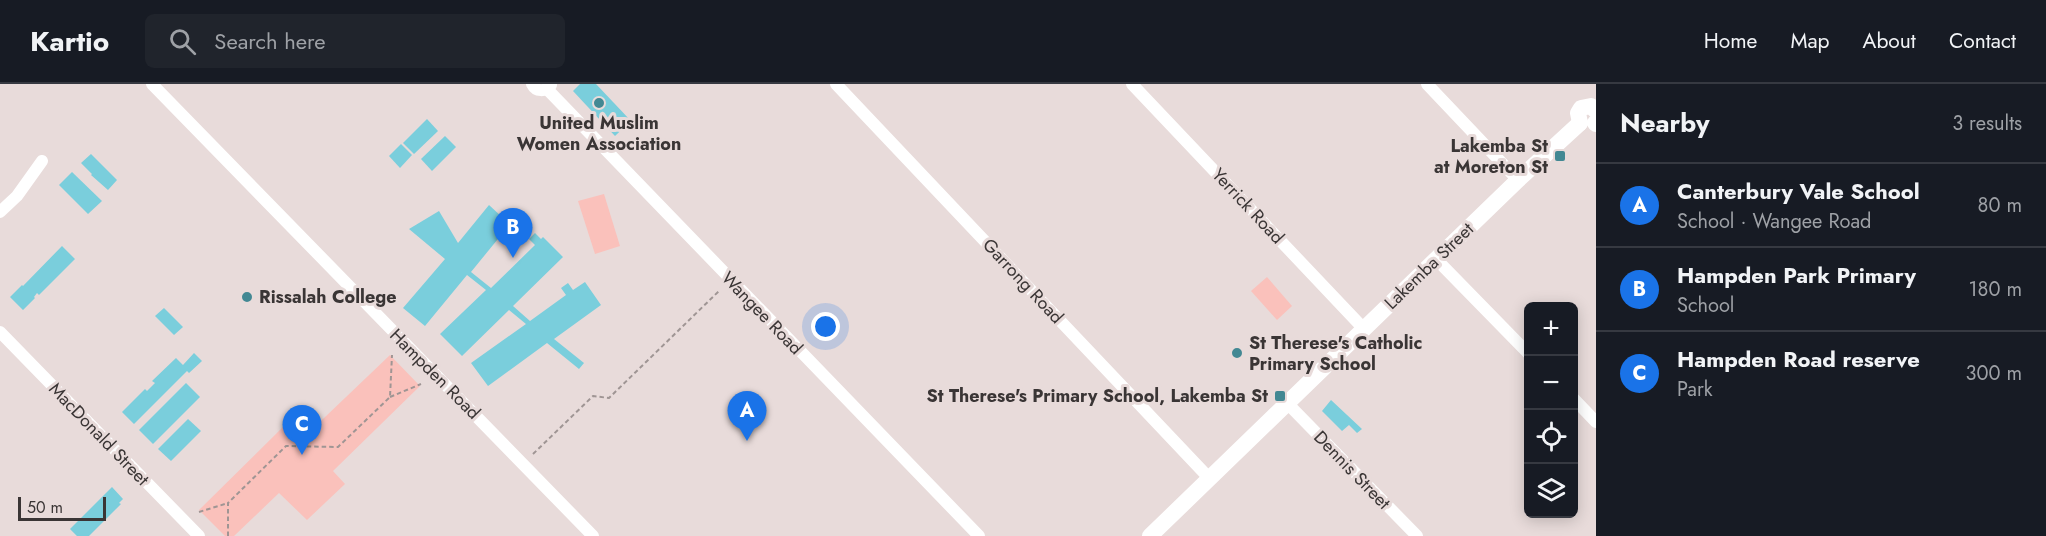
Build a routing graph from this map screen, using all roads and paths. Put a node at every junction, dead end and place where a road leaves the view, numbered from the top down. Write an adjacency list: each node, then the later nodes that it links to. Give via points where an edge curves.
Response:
1 (152, 84): 28 (street, Hampden Road)
2 (532, 84): 6 (street, via 537,90)
3 (836, 84): 23 (street, Garrong Road)
4 (1132, 84): 13 (street, Yerrick Road)
5 (1427, 84): 9 (street)
6 (549, 87): 29 (street, Wangee Road)
7 (1593, 116): 9 (main road, Lakemba Street)
8 (42, 161): 10 (street)
9 (1518, 180): 11 (main road, Lakemba Street)
10 (0, 213)
11 (1436, 259): 13 (main road, Lakemba Street); 15 (street)
12 (719, 291): 22 (path, via 609,398 593,396)
13 (1364, 329): 20 (main road, Lakemba Street)
14 (0, 332): 26 (street, MacDonald Street)
15 (1524, 349)
16 (392, 355): 18 (path)
17 (421, 384): 18 (path)
18 (390, 397): 24 (path, via 338,447 286,446)
19 (1578, 403): 21 (street)
20 (1288, 404): 23 (main road, Lakemba Street); 31 (street, Dennis Street)
21 (1596, 422)
22 (533, 454)
23 (1210, 478): 30 (main road, Lakemba Street)
24 (228, 503): 25 (path); 27 (path)
25 (199, 513)
26 (199, 536)
27 (228, 536)
28 (593, 536)
29 (979, 536)
30 (1150, 536)
31 (1417, 536)

